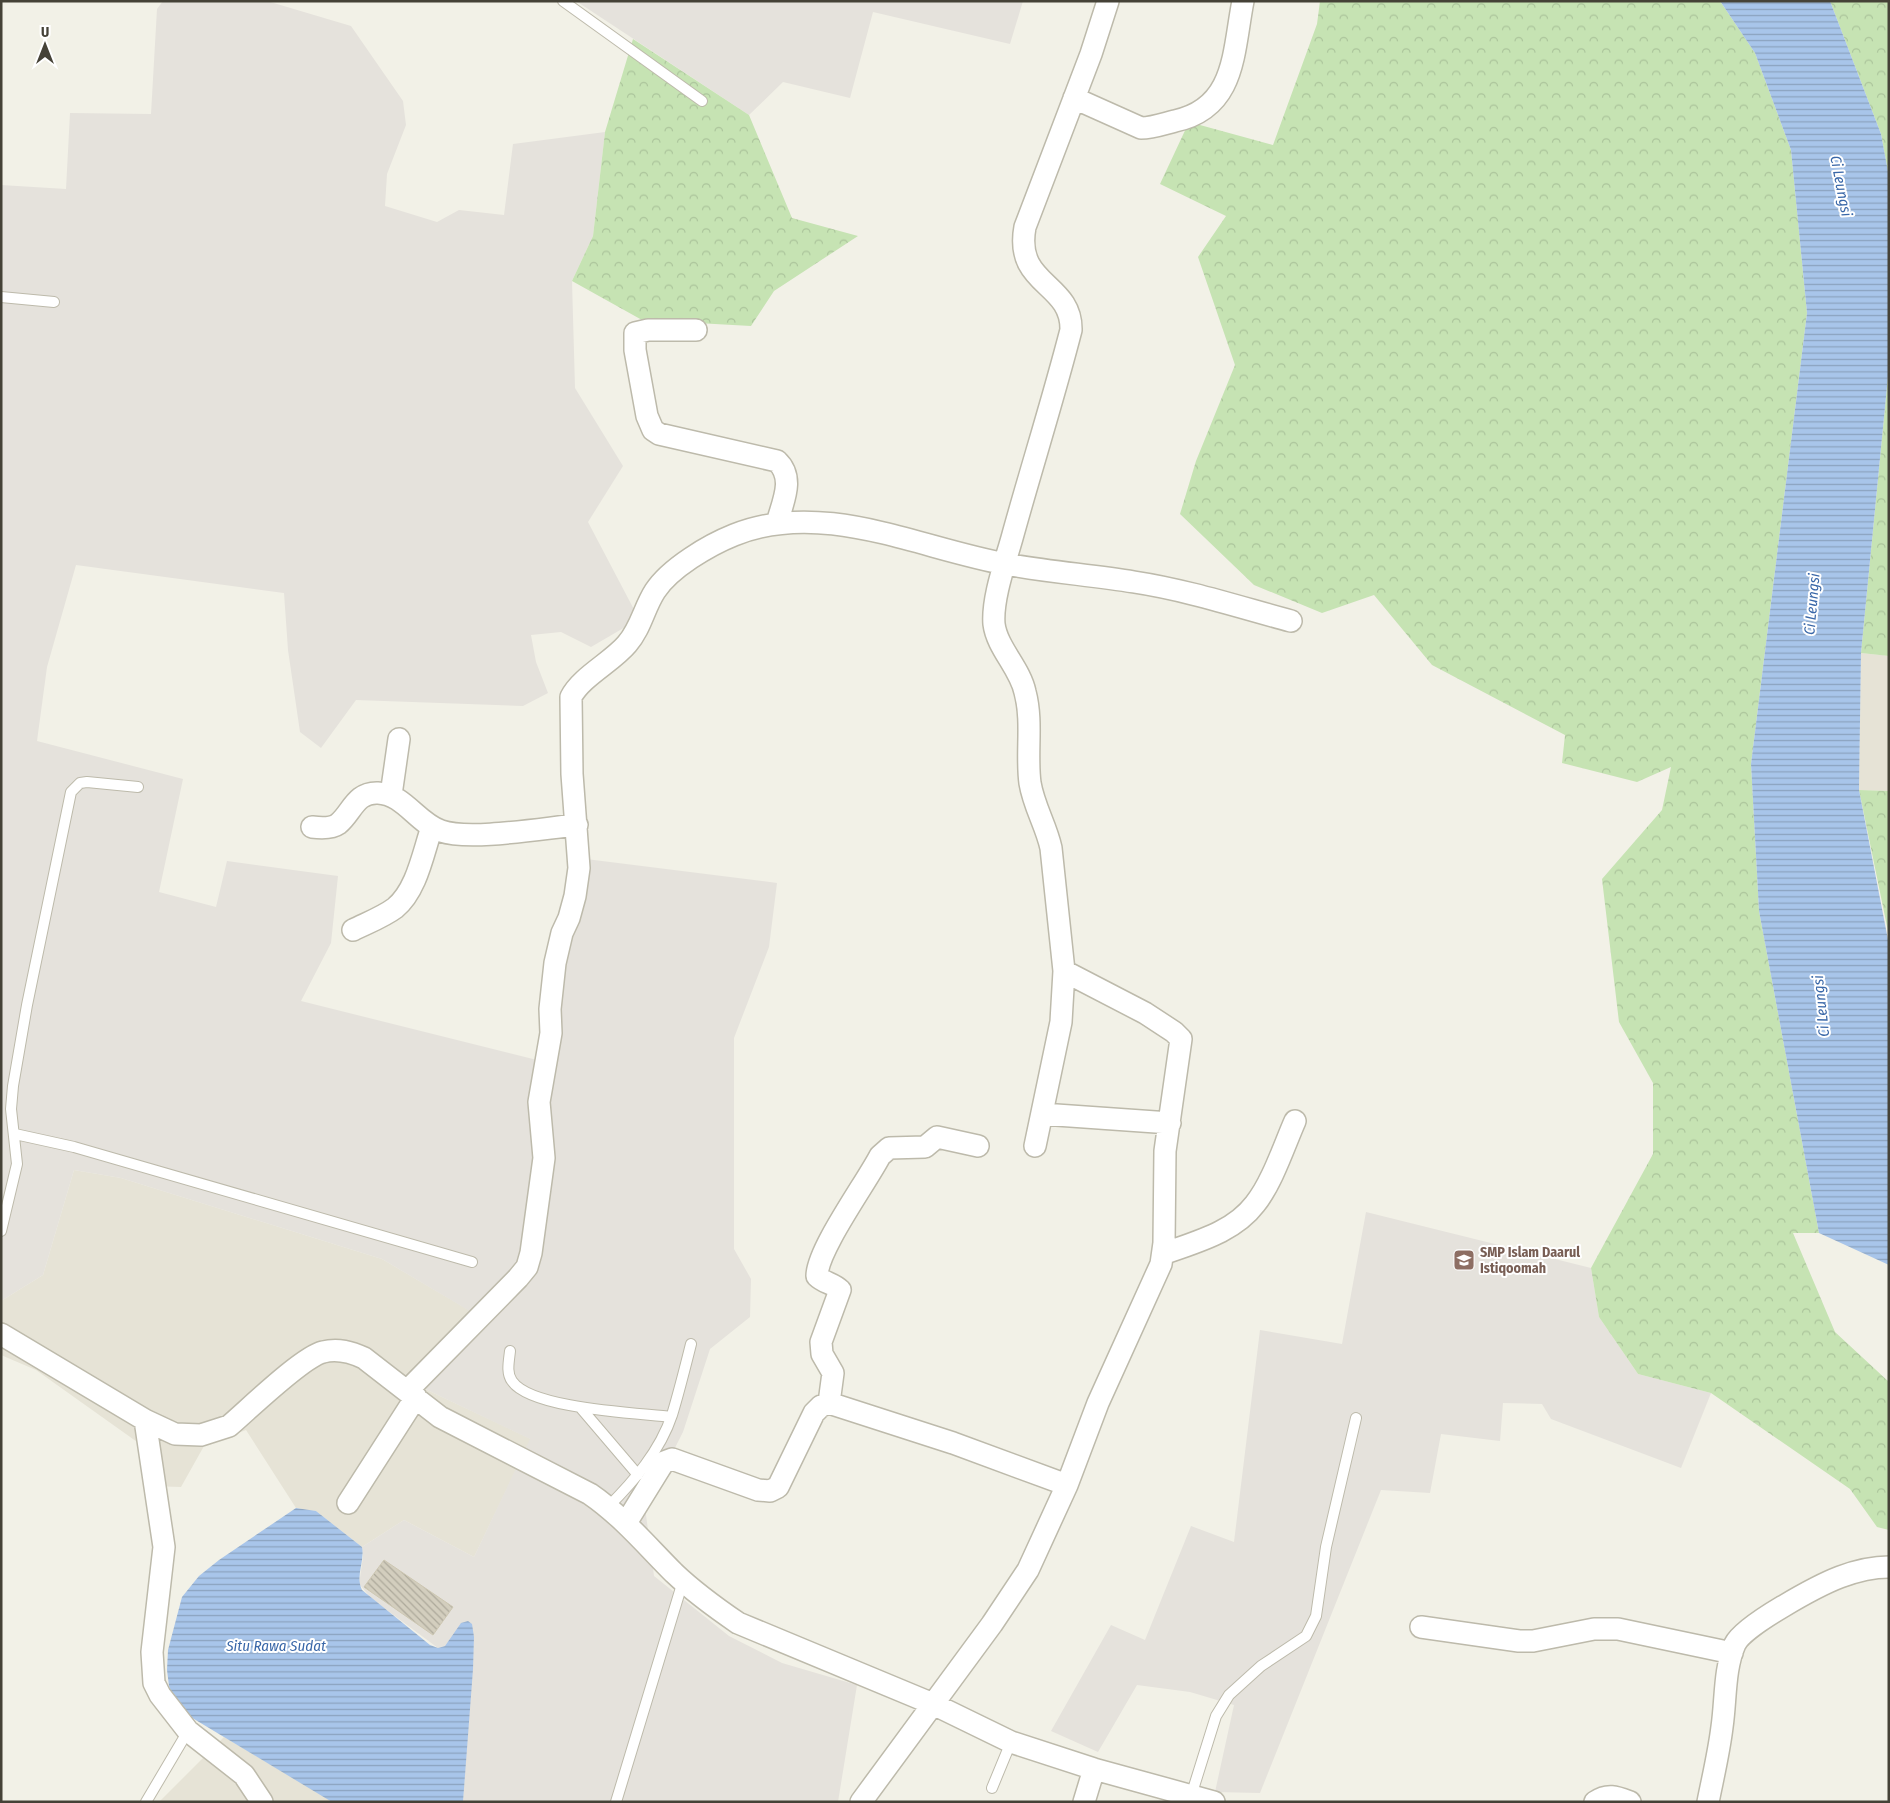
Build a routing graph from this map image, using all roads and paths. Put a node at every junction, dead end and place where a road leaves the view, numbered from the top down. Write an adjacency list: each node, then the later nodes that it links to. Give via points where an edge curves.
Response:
1 (563, 1): 5 (lane)
2 (1108, 1): 4 (street)
3 (1243, 1): 4 (street, via 1226,82 1220,95 1192,118 1141,128)
4 (1074, 98): 10 (street, via 1022,240 1026,262 1066,307 1071,330)
5 (702, 101)
6 (1, 297): 7 (lane)
7 (54, 302)
8 (696, 330): 9 (street, via 635,333 648,423 659,434 777,461 785,468 788,480)
9 (777, 523): 10 (street, via 822,522 853,527); 15 (street, via 732,536 706,549 669,576 656,590 637,631 627,644 574,692 570,704)
10 (1005, 564): 11 (street, via 1174,589); 19 (street, via 994,624 1022,682 1027,701 1030,781 1037,813 1051,848)
11 (1291, 622)
12 (399, 739): 14 (street)
13 (138, 787): 23 (lane, via 87,782 80,783 70,792 13,1086 11,1109)
14 (391, 795): 16 (street, via 366,794 356,800 337,825); 17 (street, via 424,824)
15 (577, 825): 17 (street, via 476,835 441,832); 32 (street, via 579,868 576,896 555,963 551,1033 539,1102 544,1158 534,1239 527,1267)
16 (312, 827)
17 (432, 827): 18 (street, via 415,876 396,906)
18 (354, 930)
19 (1064, 971): 20 (street, via 1060,1022); 22 (street, via 1153,1018 1181,1039)
20 (1042, 1114): 22 (street); 25 (street)
21 (1295, 1121): 27 (street, via 1256,1203 1241,1219 1216,1234)
22 (1170, 1123): 27 (street, via 1165,1151)
23 (15, 1134): 26 (lane, via 17,1170); 28 (lane, via 83,1150)
24 (978, 1146): 33 (street, via 937,1137 925,1147 889,1148 880,1156 838,1226 816,1276 840,1290 821,1342 822,1354 833,1373)
25 (1035, 1146)
26 (1, 1231)
27 (1162, 1254): 39 (street, via 1161,1264 1098,1403)
28 (472, 1262)
29 (1, 1334): 37 (street)
30 (691, 1344): 35 (lane)
31 (510, 1352): 34 (lane, via 509,1375 519,1388 548,1401)
32 (412, 1394): 37 (street, via 364,1358 335,1350 322,1352 306,1361 229,1426 214,1433 175,1434); 40 (street); 41 (street, via 440,1417 590,1494)
33 (829, 1403): 39 (street); 42 (street, via 814,1413 778,1487 770,1491 758,1490 672,1459 664,1462)
34 (580, 1407): 35 (lane); 38 (lane)
35 (671, 1417): 38 (lane)
36 (1356, 1418): 52 (lane, via 1326,1547 1312,1627 1306,1636 1261,1666 1229,1695 1216,1716)
37 (145, 1420): 48 (street, via 164,1547 152,1668 154,1683)
38 (638, 1475): 41 (lane)
39 (1068, 1485): 47 (street, via 1028,1570)
40 (348, 1504)
41 (608, 1507): 42 (street)
42 (626, 1523): 44 (street)
43 (1889, 1567): 46 (street, via 1839,1577 1788,1604 1747,1631 1737,1641)
44 (684, 1581): 47 (street, via 738,1623); 55 (lane, via 669,1621)
45 (1421, 1627): 46 (street, via 1519,1641 1594,1629 1618,1629)
46 (1732, 1653): 61 (street)
47 (933, 1704): 49 (street); 56 (street)
48 (188, 1730): 53 (lane); 54 (street, via 244,1775)
49 (1011, 1742): 50 (street); 51 (lane)
50 (1094, 1769): 52 (street); 57 (street)
51 (992, 1788)
52 (1191, 1796): 58 (street)
53 (146, 1802)
54 (262, 1802)
55 (616, 1802)
56 (861, 1802)
57 (1084, 1802)
58 (1214, 1802)
59 (1595, 1802): 60 (street, via 1604,1796)
60 (1630, 1802)
61 (1708, 1802)

